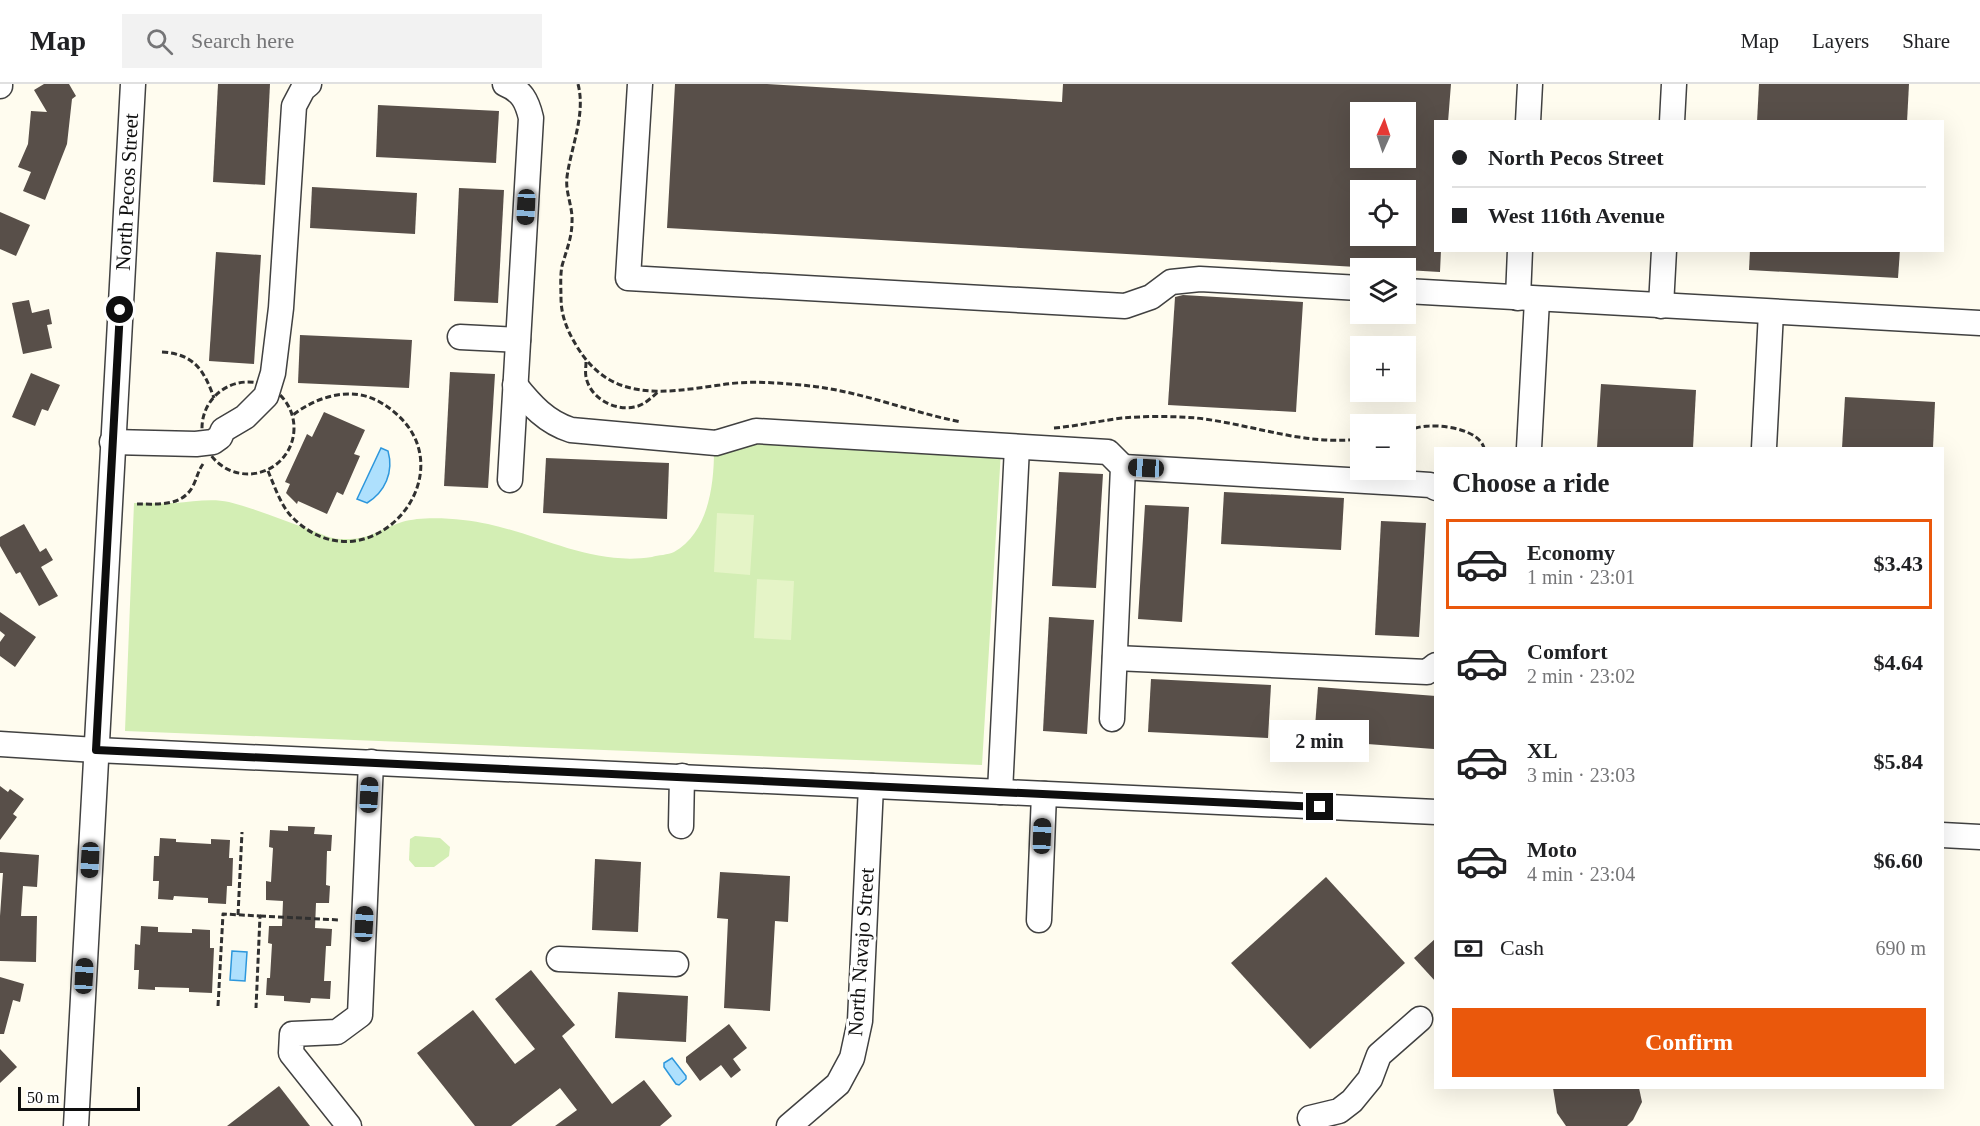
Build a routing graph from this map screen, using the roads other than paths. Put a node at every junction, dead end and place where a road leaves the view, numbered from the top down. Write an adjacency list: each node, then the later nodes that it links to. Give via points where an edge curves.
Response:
1 (133, 84): 20 (street, North Pecos Street)
2 (309, 84): 20 (street, via 294,106 281,308 273,373 266,396 223,430 218,440 196,444)
3 (505, 84): 18 (street, via 524,95 531,118)
4 (640, 84): 11 (street, via 628,278 1125,306 1150,297 1171,282 1200,279)
5 (1530, 84): 7 (street)
6 (1674, 84): 8 (street)
7 (1528, 120)
8 (1672, 120)
9 (1520, 252): 13 (street)
10 (1664, 252): 14 (street)
11 (1350, 287)
12 (1416, 292): 13 (street)
13 (1528, 299): 14 (street); 22 (street)
14 (1661, 306): 15 (street)
15 (1771, 312): 16 (street); 23 (street)
16 (1980, 323)
17 (460, 337): 18 (street)
18 (518, 340): 19 (street)
19 (515, 385): 21 (street, via 543,416 571,430 716,443 756,432); 25 (street)
20 (113, 434): 31 (street, North Pecos Street)
21 (1017, 447): 24 (street, via 1108,452); 35 (street)
22 (1529, 447)
23 (1764, 447)
24 (1123, 467): 26 (street); 27 (street)
25 (510, 480)
26 (1434, 487)
27 (1115, 658): 28 (street, via 1417,672 1427,672); 29 (street)
28 (1434, 667)
29 (1112, 719)
30 (0, 744): 31 (street)
31 (96, 750): 32 (street); 46 (street, North Pecos Street)
32 (371, 762): 33 (street); 47 (street, via 360,1015 337,1032 292,1034 291,1053)
33 (682, 776): 34 (street); 38 (street)
34 (871, 786): 35 (street); 48 (street, North Navajo Street, via 860,1022 852,1058 838,1084)
35 (1000, 792): 36 (street)
36 (1044, 794): 37 (street); 41 (street)
37 (1434, 812)
38 (681, 826)
39 (1944, 835): 40 (street)
40 (1980, 837)
41 (1039, 920)
42 (559, 959): 43 (street)
43 (676, 964)
44 (1420, 1019): 45 (street, via 1379,1055 1370,1079 1352,1101 1339,1111)
45 (1310, 1118)
46 (76, 1126)
47 (349, 1126)
48 (789, 1126)

